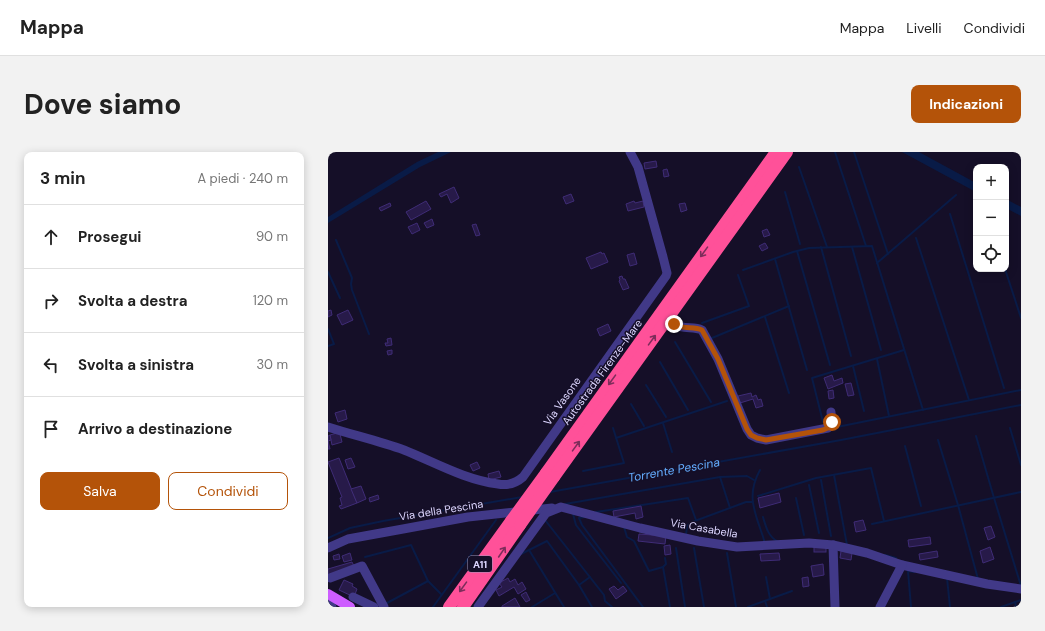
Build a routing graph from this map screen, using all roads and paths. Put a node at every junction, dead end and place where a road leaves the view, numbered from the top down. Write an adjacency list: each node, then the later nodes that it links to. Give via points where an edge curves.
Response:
1 (630, 152): 6 (street, Via Vasone, via 638,167 667,273 650,307 523,477 515,483 499,485 482,481 391,446)
2 (776, 152): 7 (highway, Autostrada Firenze-Mare / A11, one-way to 7)
3 (787, 152): 7 (highway, Autostrada Firenze-Mare / A11, one-way to 3)
4 (674, 324): 5 (street, via 678,327 702,330 724,370 747,429 754,437 766,440 826,429 832,424)
5 (831, 412)
6 (328, 427)
7 (550, 475): 9 (highway, Autostrada Firenze-Mare / A11, bridge)
8 (561, 507): 10 (street, Via Casabella, via 640,528 737,547 809,543); 11 (street, Via della Pescina, via 468,517 348,539); 23 (street, via 546,513)
9 (515, 523): 21 (highway, Autostrada Firenze-Mare / A11, one-way to 21); 22 (highway, Autostrada Firenze-Mare / A11, one-way to 9)
10 (833, 545): 12 (street, Via Casabella); 24 (street)
11 (328, 548)
12 (902, 565): 14 (street, Via Casabella); 25 (street)
13 (330, 578): 20 (street, via 362,566)
14 (1021, 589)
15 (328, 594): 17 (main road)
16 (328, 602): 18 (street)
17 (352, 602): 19 (street)
18 (332, 607)
19 (374, 607)
20 (384, 607)
21 (449, 607)
22 (463, 607)
23 (478, 607)
24 (835, 607)
25 (880, 607)

